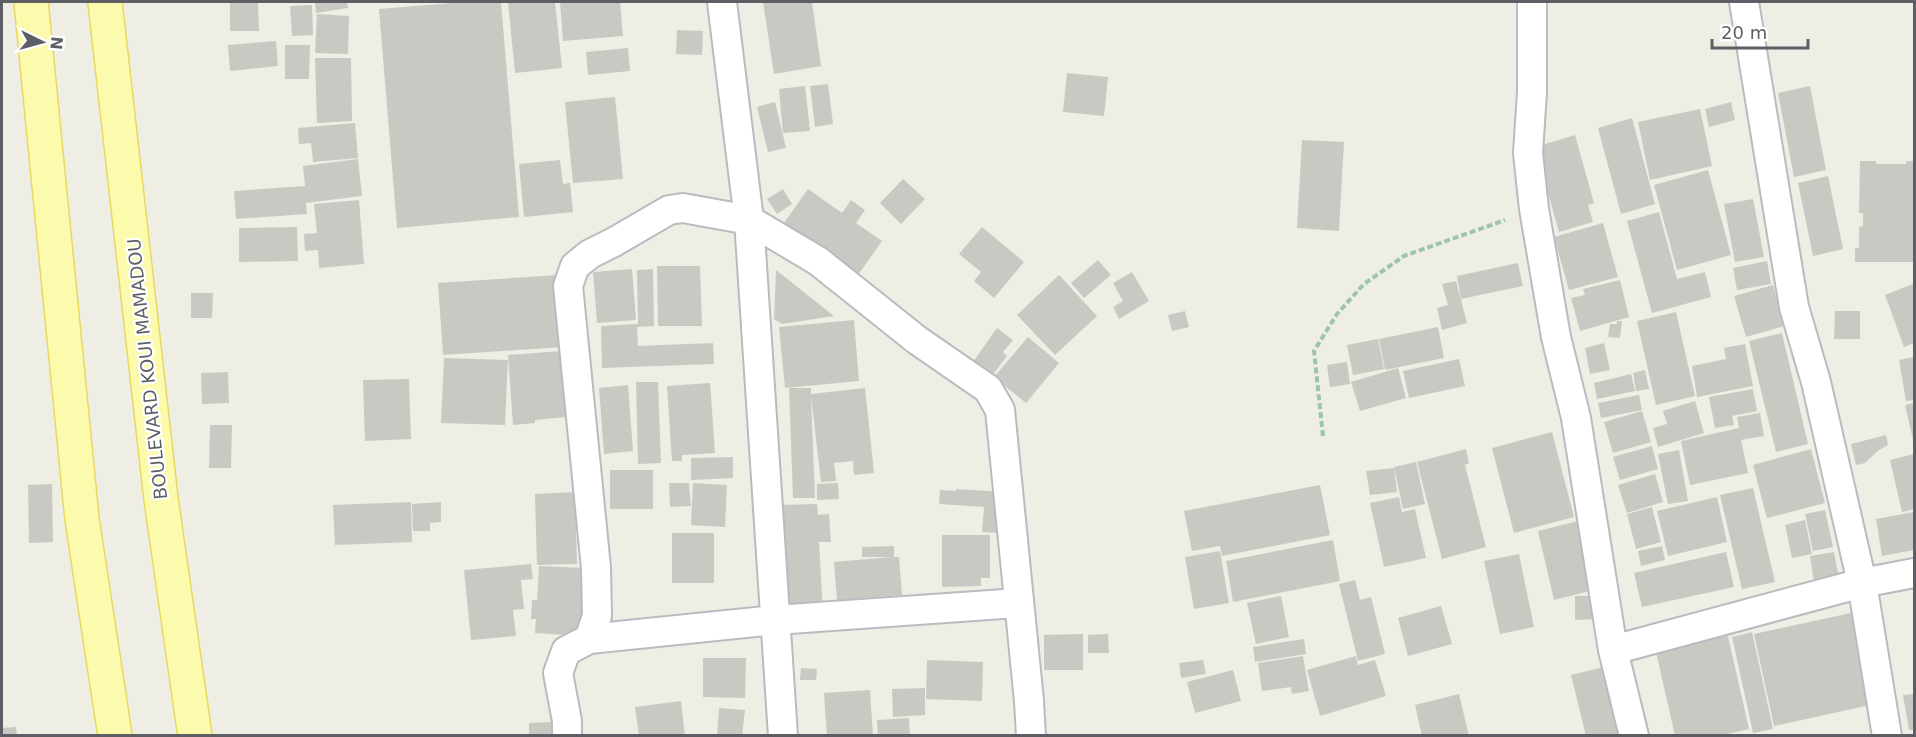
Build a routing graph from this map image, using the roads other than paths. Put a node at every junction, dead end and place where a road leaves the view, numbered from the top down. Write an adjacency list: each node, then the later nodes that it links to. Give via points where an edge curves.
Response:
1 (32, 2): 13 (main road, via 82,519)
2 (105, 2): 14 (main road, BOULEVARD KOUI MAMADOU, via 161,499)
3 (722, 2): 6 (street)
4 (1532, 2): 12 (street, via 1528,153 1533,209 1556,337 1576,418)
5 (1744, 2): 8 (street, via 1794,307 1816,382)
6 (749, 220): 9 (street, via 818,261 917,340 988,389 1000,410); 10 (street); 11 (street, via 683,208 669,210 575,266 568,286 596,568 597,616)
7 (1914, 573): 8 (street)
8 (1862, 584): 12 (street); 19 (street)
9 (1019, 603): 10 (street); 17 (street)
10 (775, 620): 11 (street); 16 (street)
11 (589, 639): 15 (street, via 566,651 558,672)
12 (1612, 650): 18 (street)
13 (115, 735)
14 (195, 735)
15 (567, 735)
16 (783, 735)
17 (1031, 735)
18 (1634, 735)
19 (1887, 735)

